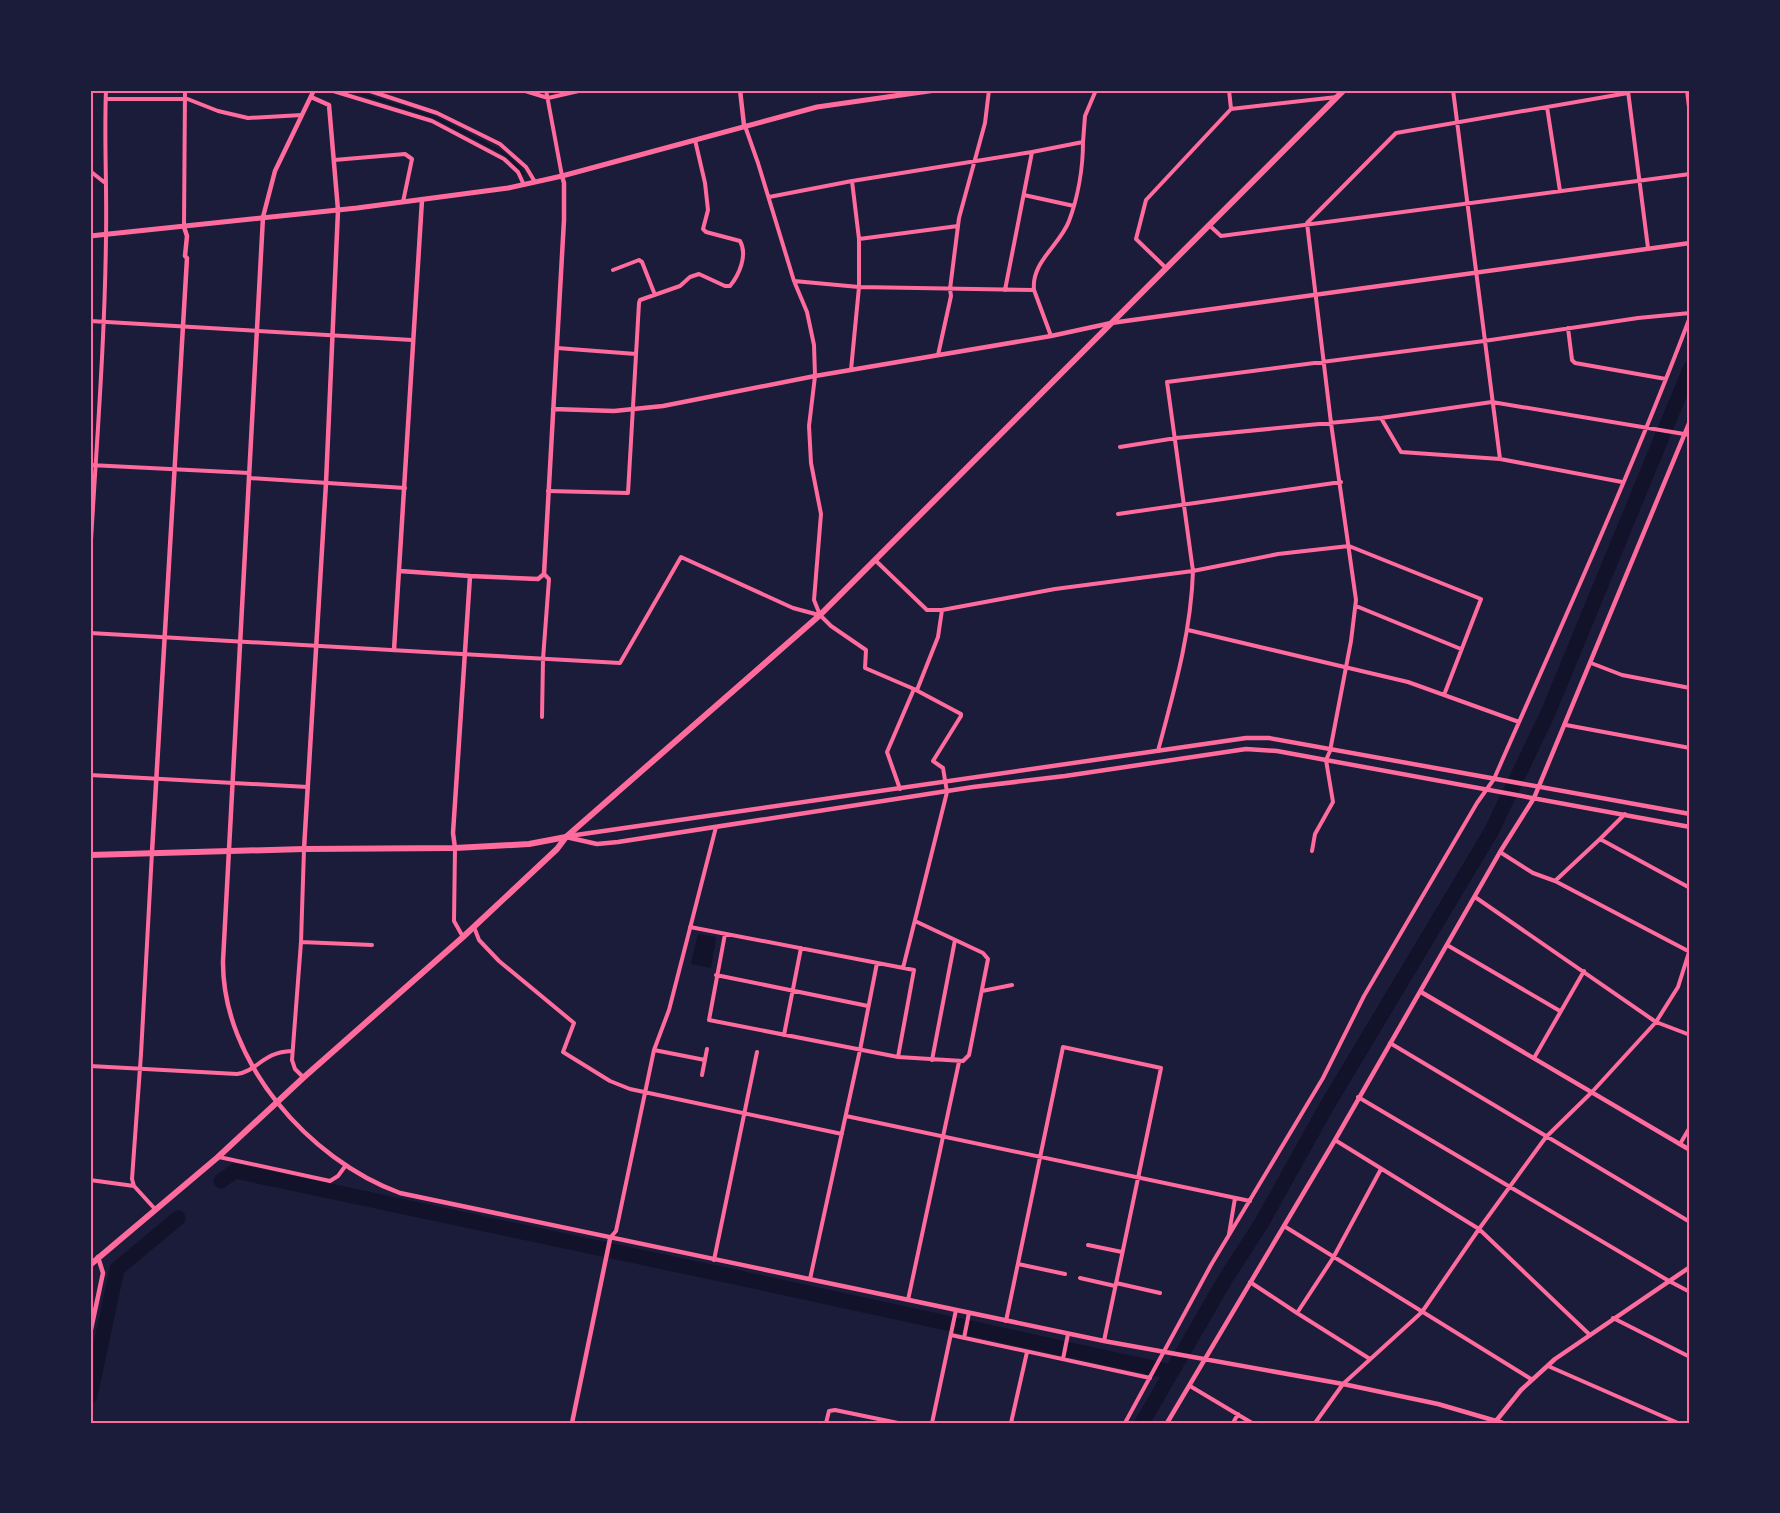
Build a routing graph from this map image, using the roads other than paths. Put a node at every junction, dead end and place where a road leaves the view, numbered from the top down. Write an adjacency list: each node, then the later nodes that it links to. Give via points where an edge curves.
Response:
1 (106, 90): 23 (street)
2 (185, 90): 21 (street)
3 (314, 90): 19 (street)
4 (330, 90): 42 (street, via 432,121 504,159 518,172)
5 (367, 90): 41 (street, via 437,112 500,144 526,167)
6 (522, 90): 22 (street)
7 (546, 90): 22 (street)
8 (584, 90): 22 (street)
9 (740, 90): 29 (street)
10 (936, 90): 18 (main road)
11 (989, 90): 34 (street)
12 (1096, 90): 31 (street, via 1085,116)
13 (1229, 90): 25 (street)
14 (1345, 90): 20 (main road)
15 (1453, 90): 28 (street)
16 (1687, 90): 27 (street)
17 (1628, 91): 24 (street); 39 (street)
18 (889, 93): 29 (main road)
19 (311, 97): 26 (street); 33 (street, via 329,105)
20 (1338, 97): 25 (street); 53 (main road)
21 (185, 98): 23 (street); 26 (street, via 248,118); 55 (street)
22 (548, 98): 37 (street)
23 (106, 99): 40 (street)
24 (1547, 107): 28 (street); 43 (street)
25 (1231, 109): 61 (street, via 1146,200 1136,239)
26 (302, 114): 51 (street, via 275,171)
27 (1690, 116)
28 (1458, 122): 48 (street); 52 (street, via 1393,135)
29 (744, 125): 30 (main road); 45 (street)
30 (695, 140): 37 (main road); 69 (street, via 708,210 704,228 706,232 740,241 740,268 730,286 699,274)
31 (1083, 142): 32 (street); 49 (street)
32 (1032, 152): 34 (street); 44 (street)
33 (334, 160): 47 (street, via 405,154 412,159); 50 (street)
34 (976, 162): 38 (street); 54 (street)
35 (90, 171): 40 (street)
36 (1690, 174): 39 (street)
37 (562, 176): 41 (main road); 82 (street, via 564,220)
38 (852, 181): 45 (street); 58 (street)
39 (1639, 181): 43 (street); 60 (street)
40 (104, 182): 56 (street)
41 (535, 182): 42 (main road)
42 (524, 185): 46 (main road)
43 (1560, 191): 48 (street)
44 (1024, 195): 49 (street); 67 (street)
45 (769, 197): 64 (street)
46 (422, 200): 47 (main road); 80 (street)
47 (403, 202): 50 (main road)
48 (1468, 203): 52 (street); 63 (street)
49 (1074, 206): 68 (street, via 1063,235 1038,267)
50 (338, 210): 51 (main road); 78 (street)
51 (263, 217): 55 (main road); 77 (street)
52 (1307, 223): 53 (street, via 1221,236); 70 (street)
53 (1209, 225): 61 (main road)
54 (958, 226): 58 (street); 66 (street)
55 (184, 227): 56 (main road); 75 (street, via 188,258)
56 (106, 234): 57 (main road); 73 (street)
57 (90, 236)
58 (860, 239): 65 (street)
59 (1690, 243): 60 (street)
60 (1648, 248): 63 (street)
61 (1166, 268): 74 (main road)
62 (613, 270): 69 (street, via 639,260)
63 (1476, 271): 70 (street); 81 (street)
64 (794, 281): 65 (street); 87 (street, via 807,312)
65 (859, 287): 66 (street); 86 (street)
66 (950, 289): 67 (street); 84 (street)
67 (1005, 290): 68 (street)
68 (1034, 290): 79 (street)
69 (655, 295): 83 (street, via 639,303)
70 (1315, 295): 74 (street); 85 (street)
71 (1690, 315): 76 (street); 88 (street)
72 (90, 321): 73 (street)
73 (103, 322): 75 (street); 100 (street)
74 (1111, 323): 79 (street); 112 (main road)
75 (182, 327): 77 (street); 101 (street)
76 (1568, 328): 81 (street); 88 (street, via 1573,362)
77 (257, 332): 78 (street); 102 (street)
78 (333, 336): 80 (street); 105 (street)
79 (1051, 336): 84 (street)
80 (412, 340): 106 (street)
81 (1484, 341): 85 (street); 89 (street)
82 (557, 348): 83 (street); 90 (street)
83 (636, 354): 91 (street)
84 (938, 355): 86 (street)
85 (1323, 362): 94 (street); 97 (street, via 1167,382)
86 (851, 371): 87 (street)
87 (815, 376): 91 (street); 119 (street, via 809,426 811,463 821,514 813,600)
88 (1666, 379): 95 (street)
89 (1492, 402): 92 (street); 95 (street); 99 (street)
90 (553, 409): 91 (street); 107 (street)
91 (633, 410): 107 (street, via 628,493)
92 (1381, 418): 94 (street); 99 (street, via 1401,452)
93 (1690, 421): 96 (street)
94 (1331, 423): 97 (street); 103 (street)
95 (1648, 427): 96 (street); 104 (street)
96 (1685, 434): 129 (street)
97 (1176, 438): 98 (street); 108 (street)
98 (1120, 447)
99 (1500, 459): 104 (street)
100 (93, 466): 101 (street); 111 (street)
101 (175, 469): 102 (street); 122 (street)
102 (249, 476): 105 (street); 123 (street)
103 (1341, 482): 108 (street); 110 (street)
104 (1622, 482): 135 (street)
105 (326, 483): 106 (street); 124 (street)
106 (405, 488): 113 (street)
107 (548, 491): 115 (street)
108 (1185, 506): 109 (street); 114 (street)
109 (1118, 514)
110 (1349, 546): 114 (street, via 1278,554); 117 (street); 125 (street, via 1481,599)
111 (90, 558)
112 (876, 561): 118 (street, via 927,610); 119 (main road)
113 (400, 571): 116 (street); 126 (street)
114 (1193, 571): 118 (street, via 1055,589); 120 (street)
115 (544, 574): 116 (street, via 538,579); 128 (street, via 549,579)
116 (470, 576): 127 (street)
117 (1356, 606): 125 (street); 130 (street)
118 (942, 610): 132 (street, via 938,637)
119 (820, 615): 128 (street, via 793,608 681,556 620,663); 132 (street, via 866,650 865,668); 156 (main road)
120 (1188, 630): 130 (street); 139 (street)
121 (90, 633): 122 (street)
122 (164, 638): 123 (street); 142 (street)
123 (240, 641): 124 (street); 145 (street)
124 (315, 646): 126 (street); 146 (street)
125 (1461, 649): 133 (street)
126 (394, 650): 127 (street)
127 (464, 654): 128 (street); 158 (street)
128 (543, 659): 134 (street)
129 (1591, 663): 131 (street, via 1622,675); 136 (street)
130 (1347, 667): 133 (street); 138 (street)
131 (1690, 688)
132 (916, 690): 144 (street, via 962,716 933,761 944,768); 148 (street, via 888,752)
133 (1444, 695): 135 (street)
134 (542, 717)
135 (1519, 722): 143 (street)
136 (1566, 724): 137 (street); 147 (street)
137 (1690, 748)
138 (1330, 751): 139 (street, via 1257,738); 140 (street); 143 (street)
139 (1157, 752): 144 (street)
140 (1326, 760): 149 (street); 150 (street, via 1277,750 1246,749); 160 (street, via 1333,802 1315,834)
141 (90, 775): 142 (street)
142 (157, 779): 145 (street); 161 (street)
143 (1496, 780): 147 (street); 149 (street)
144 (946, 782): 148 (street); 150 (street)
145 (232, 784): 146 (street); 163 (street)
146 (309, 787): 159 (street)
147 (1539, 788): 151 (street); 153 (street)
148 (900, 789): 156 (street)
149 (1486, 789): 151 (street); 230 (street, via 1364,996 1323,1078)
150 (947, 792): 155 (street); 168 (street)
151 (1534, 798): 152 (street); 162 (street)
152 (1625, 814): 154 (street); 157 (street)
153 (1690, 814)
154 (1690, 826)
155 (716, 827): 156 (street, via 597,844); 170 (street)
156 (566, 837): 158 (main road, via 529,844); 169 (main road)
157 (1600, 839): 165 (street); 166 (street)
158 (455, 848): 159 (main road); 172 (street, via 454,921)
159 (304, 849): 163 (main road); 174 (street)
160 (1312, 851)
161 (152, 852): 163 (main road); 164 (main road); 204 (street)
162 (1500, 852): 165 (street, via 1533,873); 167 (street)
163 (229, 853): 205 (street, via 223,982 231,1022)
164 (90, 855)
165 (1555, 881): 178 (street)
166 (1690, 888)
167 (1475, 897): 176 (street); 181 (street)
168 (915, 921): 173 (street); 180 (street)
169 (473, 926): 172 (main road); 208 (street, via 479,940 499,961 574,1023 563,1052 619,1086)
170 (690, 927): 171 (street); 194 (street, via 669,1010)
171 (725, 934): 177 (street); 182 (street)
172 (463, 937): 207 (main road)
173 (955, 940): 185 (street, via 986,956); 201 (street)
174 (301, 942): 175 (street); 196 (street)
175 (372, 945)
176 (1447, 945): 186 (street); 188 (street)
177 (801, 948): 179 (street); 184 (street)
178 (1690, 951): 189 (street, via 1678,987)
179 (876, 963): 180 (street); 187 (street)
180 (903, 968): 198 (street, via 914,970)
181 (1584, 971): 188 (street); 189 (street)
182 (716, 975): 184 (street); 190 (street, via 709,1020)
183 (1012, 985): 185 (street)
184 (793, 991): 187 (street); 190 (street)
185 (982, 991): 202 (street, via 969,1055)
186 (1421, 992): 192 (street); 199 (street)
187 (868, 1006): 195 (street)
188 (1560, 1011): 199 (street)
189 (1656, 1022): 191 (street); 209 (street)
190 (784, 1035): 195 (street)
191 (1690, 1035)
192 (1390, 1043): 210 (street); 217 (street)
193 (707, 1049): 200 (street)
194 (654, 1050): 200 (street); 208 (street)
195 (860, 1050): 198 (street); 213 (street)
196 (292, 1051): 205 (street, via 278,1051); 207 (street, via 294,1067)
197 (757, 1052): 212 (street)
198 (898, 1057): 201 (street)
199 (1534, 1058): 209 (street)
200 (705, 1060): 206 (street)
201 (932, 1060): 202 (street)
202 (958, 1062): 216 (street)
203 (90, 1066): 204 (street)
204 (140, 1068): 205 (street, via 243,1074); 227 (street)
205 (252, 1068): 211 (street)
206 (702, 1075)
207 (303, 1078): 211 (main road)
208 (645, 1092): 212 (street); 236 (street, via 616,1230)
209 (1592, 1092): 217 (street); 219 (street)
210 (1358, 1097): 218 (street); 228 (street)
211 (278, 1102): 221 (main road); 223 (street, via 318,1144)
212 (743, 1113): 215 (street); 241 (street)
213 (846, 1116): 215 (street); 216 (street)
214 (1690, 1127): 219 (street)
215 (842, 1134): 247 (street)
216 (943, 1137): 222 (street); 253 (street)
217 (1546, 1137): 228 (street); 232 (street)
218 (1335, 1140): 224 (street); 233 (street)
219 (1680, 1144): 220 (street)
220 (1690, 1150)
221 (218, 1157): 223 (street, via 330,1181); 231 (main road)
222 (1040, 1157): 225 (street); 225 (street, via 1063,1047 1096,1054 1161,1068); 242 (street)
223 (346, 1165): 236 (street, via 400,1193)
224 (1381, 1169): 234 (street); 240 (street)
225 (1138, 1178): 229 (street); 238 (street)
226 (90, 1180): 227 (street)
227 (134, 1186): 231 (street)
228 (1511, 1187): 234 (street); 248 (street)
229 (1235, 1198): 230 (street); 235 (street)
230 (1250, 1202): 235 (street)
231 (155, 1209): 239 (main road)
232 (1690, 1222)
233 (1283, 1226): 240 (street); 249 (street)
234 (1479, 1228): 255 (street); 263 (street)
235 (1228, 1238): 267 (street)
236 (609, 1239): 241 (street); 279 (street)
237 (1088, 1245): 238 (street)
238 (1122, 1252): 250 (street)
239 (98, 1257): 243 (main road); 262 (street, via 103,1273)
240 (1332, 1258): 255 (street); 257 (street)
241 (714, 1260): 247 (street)
242 (1018, 1264): 245 (street); 259 (street)
243 (90, 1265)
244 (1690, 1267): 248 (street)
245 (1065, 1274)
246 (1080, 1278): 250 (street)
247 (810, 1280): 253 (street)
248 (1669, 1281): 251 (street); 258 (street)
249 (1250, 1282): 257 (street); 270 (street)
250 (1116, 1285): 252 (street); 265 (street)
251 (1690, 1292)
252 (1160, 1293)
253 (908, 1300): 254 (street)
254 (956, 1310): 256 (street); 260 (street)
255 (1422, 1312): 271 (street); 274 (street)
256 (969, 1313): 259 (street); 264 (street)
257 (1296, 1313): 271 (street)
258 (1613, 1318): 263 (street); 269 (street)
259 (1006, 1321): 261 (street)
260 (951, 1333): 264 (street); 282 (street)
261 (1068, 1334): 265 (street); 268 (street)
262 (90, 1335)
263 (1590, 1335): 272 (street)
264 (964, 1336): 266 (street)
265 (1104, 1341): 267 (street)
266 (1026, 1352): 268 (street); 283 (street)
267 (1165, 1352): 270 (street); 273 (street)
268 (1063, 1357): 273 (street)
269 (1690, 1357)
270 (1204, 1358): 275 (street); 276 (street)
271 (1370, 1359): 275 (street)
272 (1548, 1366): 274 (street); 290 (street)
273 (1150, 1378): 284 (street)
274 (1531, 1379): 278 (street)
275 (1343, 1383): 278 (street, via 1438,1404); 288 (street)
276 (1190, 1386): 277 (street); 285 (street)
277 (1238, 1414): 286 (street); 287 (street)
278 (1496, 1422): 289 (street)
279 (572, 1423)
280 (826, 1423): 281 (street, via 832,1410)
281 (898, 1423)
282 (932, 1423)
283 (1011, 1423)
284 (1125, 1423)
285 (1167, 1423)
286 (1233, 1423)
287 (1252, 1423)
288 (1315, 1423)
289 (1503, 1423)
290 (1678, 1423)

